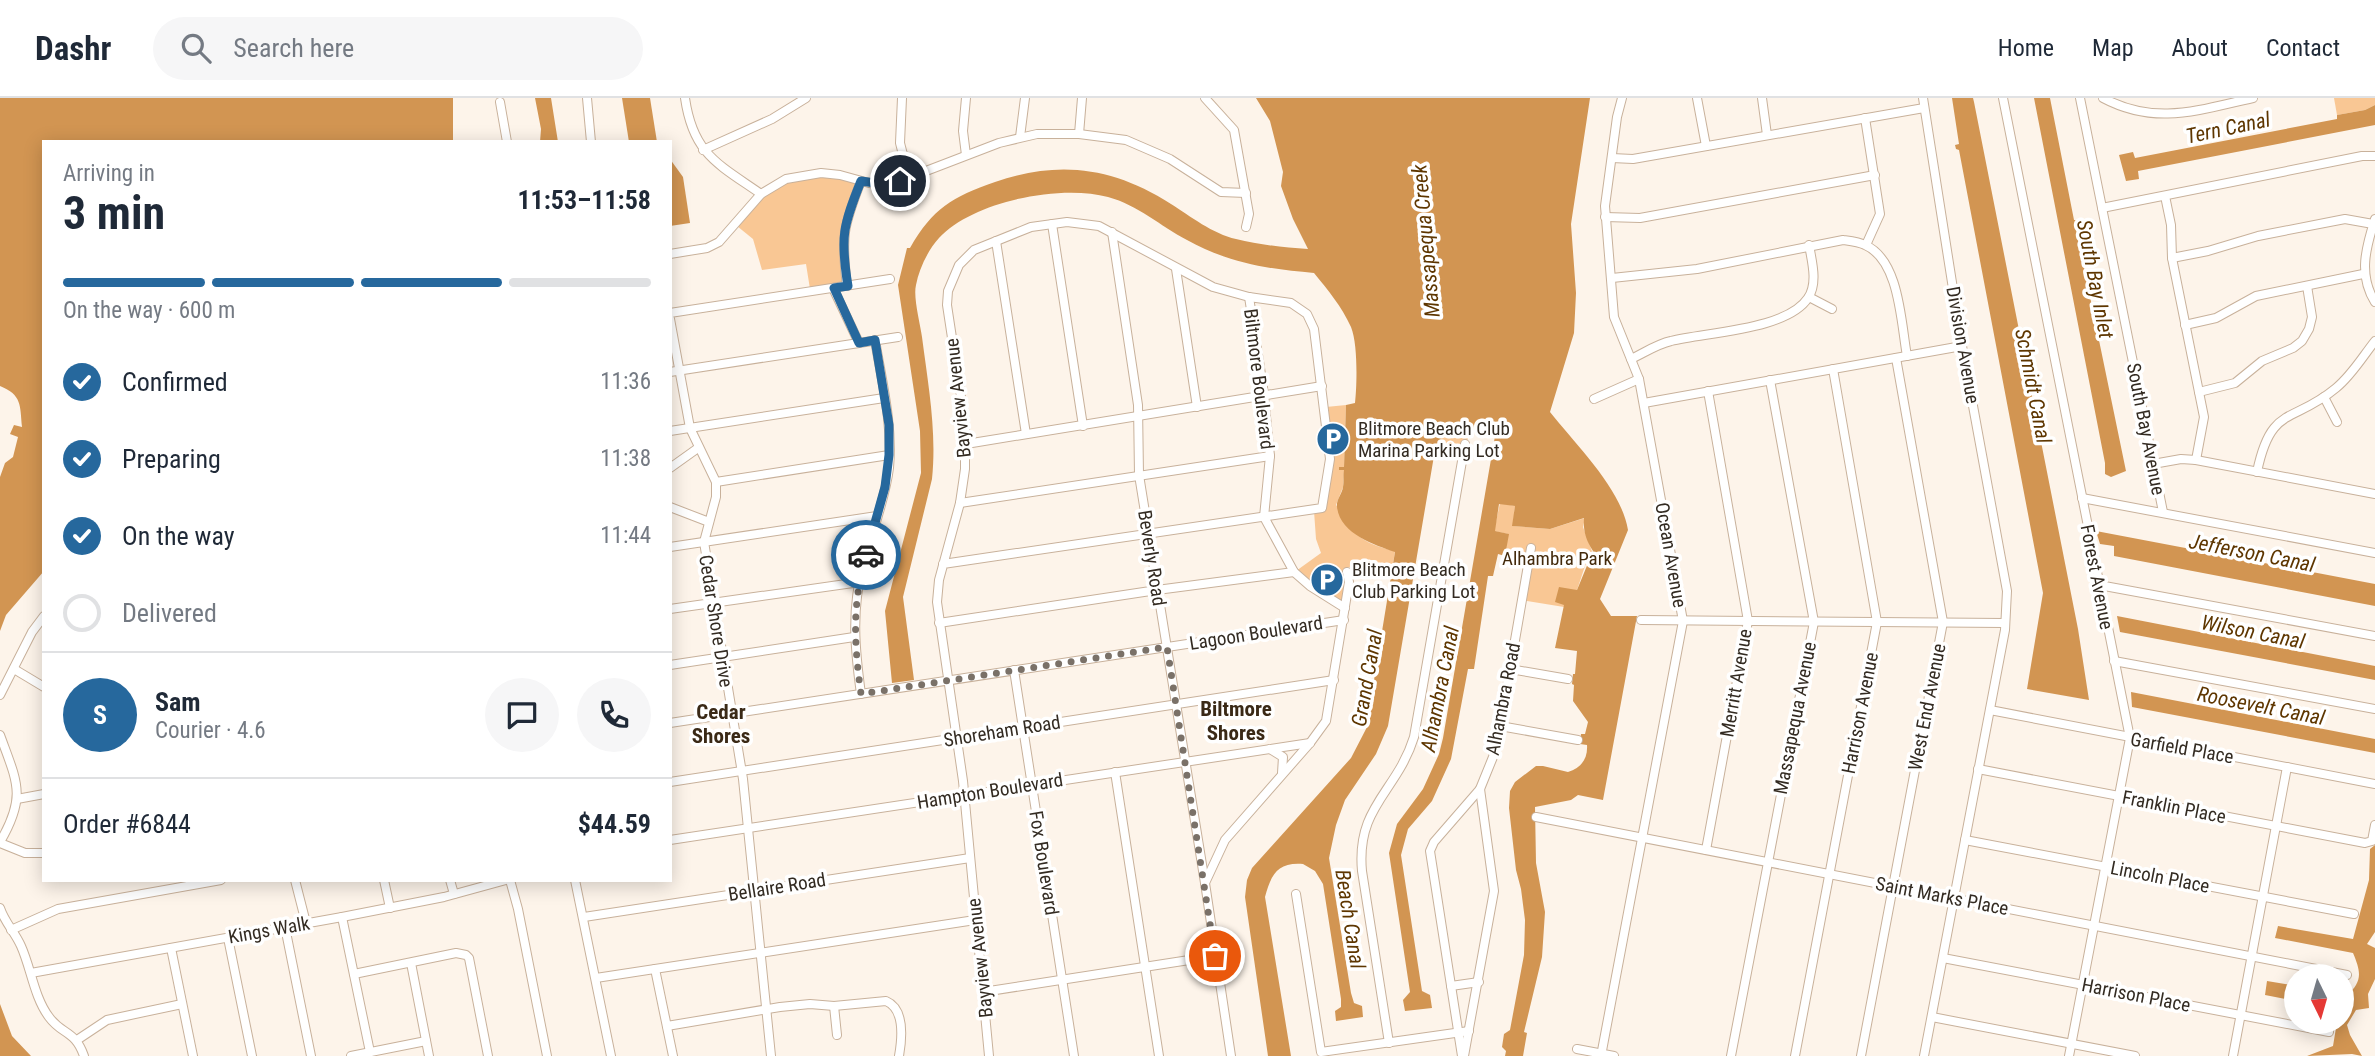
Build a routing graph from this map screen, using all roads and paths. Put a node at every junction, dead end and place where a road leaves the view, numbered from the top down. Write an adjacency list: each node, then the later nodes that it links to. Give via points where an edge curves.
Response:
1 (587, 98): 24 (street)
2 (685, 98): 26 (street)
3 (806, 98): 26 (street)
4 (902, 98): 31 (street, via 900,143)
5 (966, 98): 27 (street)
6 (1024, 98): 22 (street)
7 (1083, 98): 20 (street)
8 (1205, 98): 33 (street, via 1234,130)
9 (1622, 98): 29 (street, Ocean Avenue)
10 (1697, 98): 25 (street)
11 (1762, 98): 21 (street)
12 (1923, 98): 18 (street, Division Avenue)
13 (2003, 98): 100 (street, Forest Avenue)
14 (2080, 98): 36 (street, South Bay Avenue)
15 (2103, 98): 16 (street, via 2134,111 2164,115)
16 (2253, 98)
17 (500, 102): 23 (street)
18 (1924, 108): 19 (street); 65 (street, Division Avenue)
19 (1865, 118): 21 (street); 30 (street)
20 (1079, 134): 22 (street); 33 (street, via 1134,143 1170,159 1222,192)
21 (1767, 135): 25 (street)
22 (1020, 137): 27 (street)
23 (507, 140)
24 (591, 140)
25 (1706, 146): 29 (street, via 1633,159)
26 (703, 150): 34 (street)
27 (966, 155): 31 (street)
28 (2375, 156): 35 (street)
29 (1612, 158): 37 (street, Ocean Avenue)
30 (1875, 174): 37 (street, via 1640,218); 44 (street, via 1880,214)
31 (909, 178): 32 (street, via 882,184)
32 (861, 181): 34 (street, via 808,173 786,178); 51 (street, via 843,234)
33 (1246, 193): 40 (street)
34 (761, 194): 45 (street, via 719,242)
35 (2165, 196): 36 (street); 46 (street)
36 (2102, 208): 94 (street, South Bay Avenue)
37 (1605, 218): 49 (street, Ocean Avenue)
38 (2374, 222): 46 (street, via 2345,219); 48 (street)
39 (1052, 224): 41 (street, Bayview Avenue, via 1085,223); 42 (street, Bayview Avenue); 84 (street)
40 (1246, 227)
41 (1112, 232): 47 (street, Bayview Avenue); 82 (street, Beverly Road)
42 (996, 241): 87 (street); 88 (street, Bayview Avenue, via 965,256 948,291)
43 (1809, 245): 44 (street, via 1843,240); 49 (street, via 1697,269); 55 (street, via 1814,276)
44 (1866, 245): 66 (street, via 1883,258 1892,274)
45 (672, 254)
46 (2172, 258): 59 (street)
47 (1176, 269): 54 (street, Bayview Avenue); 81 (street)
48 (2364, 274): 52 (street); 56 (street)
49 (1612, 278): 68 (street, Ocean Avenue, via 1616,326)
50 (890, 279): 51 (street)
51 (848, 286): 53 (street)
52 (2306, 286): 59 (street, via 2256,296 2216,318); 75 (street, via 2312,317 2302,341 2262,360 2235,383)
53 (834, 288): 58 (street); 64 (street)
54 (1249, 297): 73 (street, Bayview Avenue, via 1291,303 1307,314 1314,330); 76 (street, Biltmore Boulevard)
55 (1809, 297): 57 (street); 68 (street, via 1779,320 1667,341)
56 (2375, 302)
57 (1832, 309)
58 (672, 313)
59 (2185, 325): 75 (street)
60 (898, 337): 62 (street)
61 (672, 340): 70 (street)
62 (875, 340): 64 (street); 78 (street)
63 (2375, 341): 77 (street)
64 (859, 343): 70 (street)
65 (1962, 346): 66 (street); 130 (street, Division Avenue, via 2007,591)
66 (1907, 356): 67 (street)
67 (1896, 358): 69 (street); 128 (street, West End Avenue)
68 (1631, 359): 71 (street, Ocean Avenue)
69 (1833, 369): 72 (street); 127 (street, Harrison Avenue)
70 (675, 371): 85 (street)
71 (1639, 379): 79 (street); 80 (street, Ocean Avenue)
72 (1770, 380): 74 (street); 126 (street, Massapequa Avenue)
73 (1322, 386): 76 (street); 105 (street, Bayview Avenue, via 1330,459 1324,507)
74 (1708, 391): 80 (street); 125 (street, Merritt Avenue)
75 (2199, 392): 93 (street, via 2204,417)
76 (1263, 396): 81 (street); 92 (street, Biltmore Boulevard)
77 (2324, 397): 83 (street); 96 (street, via 2273,427)
78 (884, 398): 85 (street); 91 (street)
79 (1594, 399)
80 (1644, 403): 124 (street, Ocean Avenue)
81 (1197, 407): 82 (street)
82 (1139, 417): 84 (street); 97 (street, Beverly Road)
83 (2337, 422)
84 (1083, 426): 87 (street)
85 (690, 428): 86 (street); 90 (street)
86 (672, 431)
87 (1026, 434): 88 (street)
88 (966, 443): 101 (street, Bayview Avenue)
89 (1465, 444): 243 (street, via 1414,737 1399,772 1371,812 1361,844)
90 (698, 448): 95 (street); 98 (street)
91 (889, 455): 98 (street); 104 (street)
92 (1270, 456): 97 (street); 105 (street, Biltmore Boulevard)
93 (2196, 460): 94 (street); 96 (street)
94 (2153, 464): 103 (street, South Bay Avenue)
95 (672, 467)
96 (2257, 472): 99 (street)
97 (1139, 475): 101 (street); 107 (street, Beverly Road)
98 (716, 482): 106 (street, Cedar Shore Drive)
99 (2375, 494)
100 (2082, 498): 103 (street); 116 (street, Forest Avenue)
101 (960, 503): 112 (street, Bayview Avenue)
102 (672, 508): 106 (street)
103 (2163, 512): 111 (street)
104 (877, 516): 108 (street); 115 (street)
105 (1264, 517): 107 (street); 113 (street)
106 (709, 523): 108 (street, Cedar Shore Drive)
107 (1148, 534): 112 (street); 117 (street, Beverly Road)
108 (704, 542): 109 (street); 118 (street, Cedar Shore Drive)
109 (672, 547)
110 (1531, 548): 138 (street, Alhambra Road)
111 (2375, 553)
112 (943, 564): 129 (street, Bayview Avenue, via 937,592)
113 (1294, 572): 117 (street); 119 (street)
114 (1347, 572): 119 (street)
115 (860, 582): 118 (street); 132 (street)
116 (2099, 585): 131 (street); 135 (street, Forest Avenue)
117 (1157, 590): 129 (street); 133 (street, Beverly Road)
118 (714, 603): 120 (street); 134 (street, Cedar Shore Drive)
119 (1345, 608): 122 (street)
120 (672, 609)
121 (42, 620): 137 (street)
122 (1344, 620): 133 (street, Lagoon Boulevard); 141 (street)
123 (1641, 620): 124 (street)
124 (1683, 621): 125 (street); 177 (street, Ocean Avenue)
125 (1748, 621): 126 (street); 183 (street, Merritt Avenue)
126 (1814, 621): 127 (street); 186 (street, Massapequa Avenue)
127 (1877, 622): 128 (street); 188 (street, Harrison Avenue)
128 (1944, 622): 130 (street); 197 (street, West End Avenue)
129 (939, 624): 142 (street, Bayview Avenue)
130 (2005, 626): 148 (street)
131 (2375, 636)
132 (854, 637): 134 (street); 144 (street)
133 (1167, 647): 139 (street, Lagoon Boulevard); 146 (street, Beverly Road)
134 (721, 657): 136 (street); 149 (street, Cedar Shore Drive)
135 (2114, 661): 147 (street); 155 (street, Forest Avenue)
136 (672, 665)
137 (15, 669): 143 (street); 145 (street)
138 (1510, 669): 140 (street); 151 (street, Alhambra Road)
139 (1014, 670): 142 (street, Lagoon Boulevard); 152 (street, Fox Boulevard)
140 (1568, 679)
141 (1334, 680): 146 (street, Shoreham Road); 157 (street, via 1326,721)
142 (947, 681): 144 (street, Lagoon Boulevard); 154 (street, Bayview Avenue)
143 (42, 686)
144 (861, 694): 149 (street, Lagoon Boulevard)
145 (0, 695)
146 (1176, 704): 152 (street, Shoreham Road); 159 (street, Beverly Road)
147 (2375, 709)
148 (1990, 710): 155 (street, Garfield Place); 161 (street)
149 (732, 714): 150 (street, Lagoon Boulevard); 162 (street, Cedar Shore Drive)
150 (672, 723)
151 (1500, 726): 156 (street); 168 (street, Alhambra Road)
152 (1023, 728): 154 (street, Shoreham Road); 167 (street, Fox Boulevard)
153 (0, 735): 172 (street)
154 (956, 738): 162 (street, Shoreham Road); 170 (street, Bayview Avenue)
155 (2130, 738): 160 (street, Garfield Place); 171 (street, Forest Avenue)
156 (1578, 740)
157 (1310, 743): 158 (street, Hampton Boulevard); 164 (street)
158 (1270, 749): 159 (street, Hampton Boulevard); 164 (street, via 1283,757)
159 (1185, 761): 163 (street, Hampton Boulevard); 181 (street, Beverly Road)
160 (2287, 767): 166 (street, Garfield Place); 175 (street)
161 (1979, 769): 171 (street, Franklin Place); 179 (street)
162 (741, 771): 165 (street, Shoreham Road); 176 (street, Cedar Shore Drive)
163 (1115, 772): 167 (street, Hampton Boulevard); 221 (street)
164 (1282, 773): 182 (street)
165 (672, 782)
166 (2375, 784)
167 (1032, 785): 170 (street, Hampton Boulevard); 226 (street, Fox Boulevard)
168 (1480, 789): 227 (street, Alhambra Road, via 1494,891); 229 (street, via 1430,851)
169 (42, 794): 172 (street)
170 (964, 795): 176 (street, Hampton Boulevard); 185 (street, Bayview Avenue)
171 (2119, 796): 175 (street, Franklin Place); 187 (street, Forest Avenue)
172 (18, 799): 180 (street)
173 (1536, 817): 177 (street, Saint Marks Place)
174 (2375, 825): 175 (street, Franklin Place, via 2370,843)
175 (2276, 826): 201 (street)
176 (748, 828): 178 (street, Hampton Boulevard); 198 (street, Cedar Shore Drive)
177 (1643, 838): 183 (street, Saint Marks Place); 247 (street, Ocean Avenue)
178 (672, 840)
179 (1965, 840): 187 (street, Lincoln Place); 202 (street)
180 (0, 843): 184 (street, via 25,853)
181 (1199, 845): 182 (street, via 1210,850); 196 (street, Beverly Road)
182 (1220, 847): 196 (street)
183 (1706, 850): 186 (street, Saint Marks Place)
184 (42, 853)
185 (970, 858): 198 (street, Bellaire Road); 208 (street, Bayview Avenue)
186 (1768, 862): 188 (street, Saint Marks Place); 266 (street, Massapequa Avenue)
187 (2105, 866): 201 (street, Lincoln Place); 210 (street, Forest Avenue)
188 (1830, 874): 197 (street, Saint Marks Place); 267 (street, Harrison Avenue)
189 (210, 882): 212 (street, via 58,909)
190 (296, 882): 209 (street)
191 (384, 882): 204 (street)
192 (451, 882): 199 (street)
193 (500, 882): 199 (street, Kings Walk)
194 (509, 882): 255 (street)
195 (575, 882): 207 (street)
196 (1205, 883): 216 (street)
197 (1893, 887): 202 (street, Saint Marks Place); 268 (street, West End Avenue)
198 (754, 891): 207 (street, Bellaire Road); 215 (street, Cedar Shore Drive)
199 (454, 894): 204 (street, Kings Walk)
200 (1296, 894): 243 (street, via 1321,1052)
201 (2263, 897): 205 (street, Lincoln Place); 217 (street)
202 (1954, 898): 210 (street, Saint Marks Place); 218 (street)
203 (0, 908): 212 (street)
204 (390, 908): 206 (street, Kings Walk)
205 (2354, 914)
206 (342, 917): 209 (street, Kings Walk); 224 (street)
207 (584, 917): 225 (street)
208 (975, 920): 215 (street); 230 (street, Bayview Avenue)
209 (306, 923): 211 (street, Kings Walk)
210 (2094, 926): 217 (street, Saint Marks Place); 228 (street, Forest Avenue)
211 (285, 927): 213 (street, Kings Walk); 251 (street)
212 (11, 930): 223 (street)
213 (228, 938): 214 (street, Kings Walk); 250 (street)
214 (171, 948): 223 (street, Kings Walk); 231 (street)
215 (760, 953): 222 (street); 233 (street, Cedar Shore Drive)
216 (1215, 956): 221 (street); 263 (street)
217 (2252, 956): 220 (street, Saint Marks Place); 234 (street)
218 (1943, 958): 228 (street, Harrison Place); 235 (street)
219 (411, 962): 224 (street); 242 (street); 254 (street, via 460,953 469,958)
220 (2292, 964)
221 (1145, 967): 226 (street); 262 (street)
222 (655, 969): 225 (street); 237 (street)
223 (31, 973): 241 (street, via 48,1015)
224 (354, 974): 246 (street)
225 (596, 978): 256 (street)
226 (1062, 979): 230 (street); 261 (street, Fox Boulevard)
227 (1479, 982): 229 (street); 238 (street, Alhambra Road)
228 (2083, 985): 234 (street, Harrison Place); 244 (street, Forest Avenue)
229 (1451, 986): 239 (street)
230 (983, 992): 260 (street, Bayview Avenue)
231 (183, 1004): 241 (street, via 107,1020); 249 (street)
232 (834, 1006): 233 (street); 240 (street); 259 (street, via 892,1004 899,1015)
233 (766, 1010): 237 (street); 258 (street, Cedar Shore Drive)
234 (2241, 1015): 236 (street, Harrison Place); 272 (street)
235 (1931, 1017): 244 (street); 269 (street)
236 (2284, 1023)
237 (667, 1026): 257 (street)
238 (1469, 1031): 239 (street); 264 (street, Alhambra Road)
239 (1458, 1032): 243 (street); 264 (street)
240 (837, 1035)
241 (77, 1040): 248 (street)
242 (426, 1041): 246 (street); 253 (street)
243 (1389, 1043)
244 (2071, 1044): 270 (street, Forest Avenue); 271 (street)
245 (1577, 1049): 247 (street)
246 (369, 1052): 252 (street)
247 (1602, 1055): 265 (street)
248 (84, 1056)
249 (193, 1056)
250 (252, 1056)
251 (311, 1056)
252 (351, 1056)
253 (429, 1056)
254 (488, 1056)
255 (547, 1056)
256 (611, 1056)
257 (673, 1056)
258 (771, 1056)
259 (899, 1056)
260 (989, 1056)
261 (1074, 1056)
262 (1159, 1056)
263 (1231, 1056)
264 (1463, 1056)
265 (1614, 1056)
266 (1731, 1056)
267 (1796, 1056)
268 (1861, 1056)
269 (1924, 1056)
270 (2069, 1056)
271 (2134, 1056)
272 (2233, 1056)

